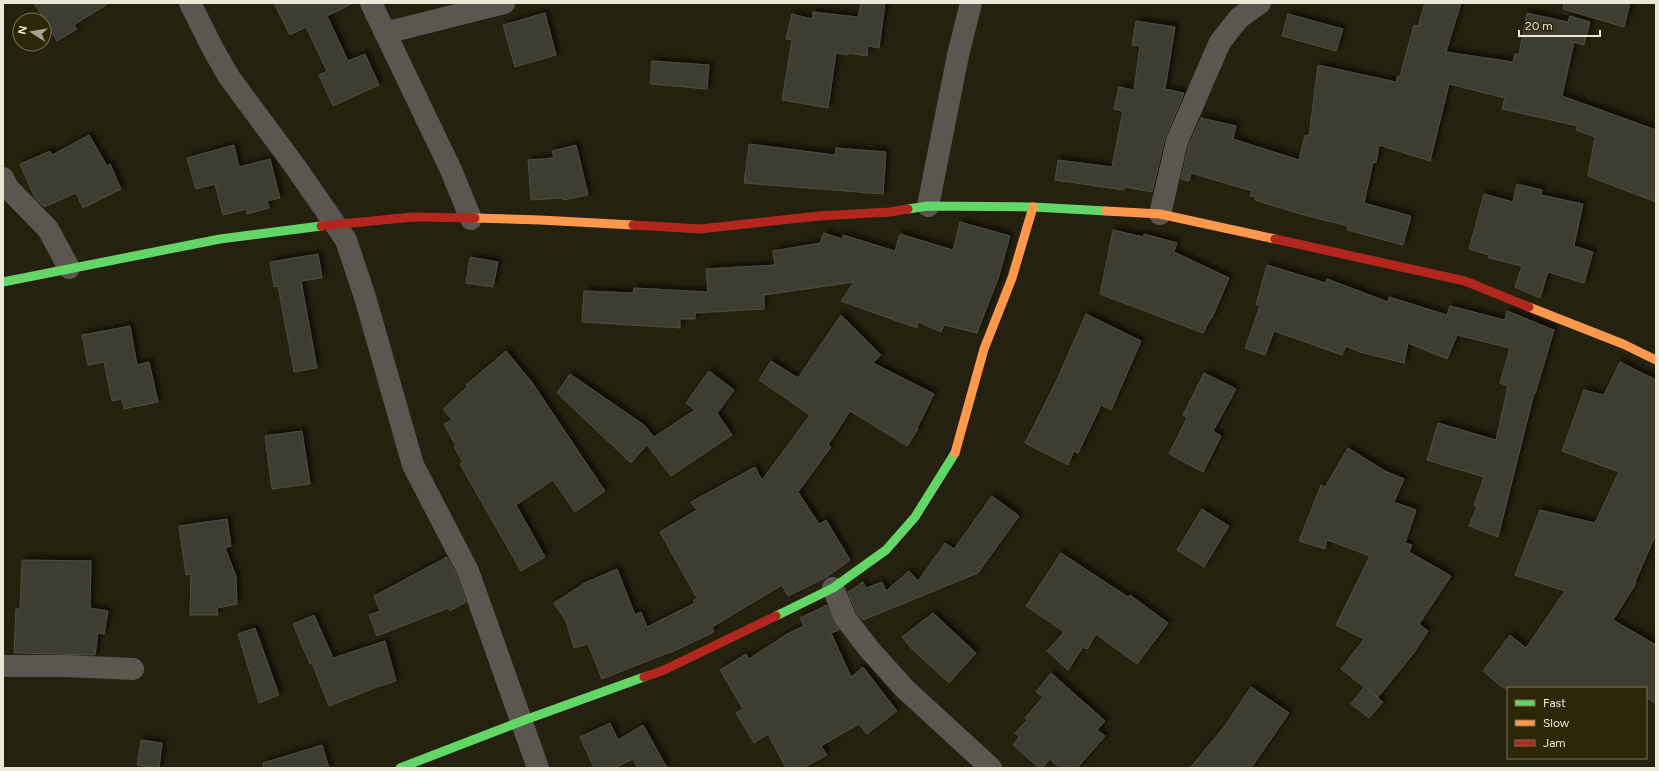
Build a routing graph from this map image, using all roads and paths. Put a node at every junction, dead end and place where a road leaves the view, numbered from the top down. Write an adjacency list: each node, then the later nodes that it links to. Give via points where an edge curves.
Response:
1 (190, 3): 12 (street, via 229,77)
2 (372, 3): 6 (street)
3 (504, 3): 6 (street)
4 (971, 3): 8 (street)
5 (1260, 3): 10 (street, via 1239,18 1220,42 1177,141)
6 (386, 33): 11 (street, via 451,170)
7 (3, 178): 13 (street, via 8,188 48,229)
8 (928, 206): 9 (street); 11 (street, via 890,212 820,216 700,229 540,220)
9 (1033, 207): 10 (street); 16 (street, via 1012,278 984,349 956,451 915,517 886,550)
10 (1160, 214): 15 (street, via 1465,281 1623,344)
11 (470, 219): 12 (street, via 413,217)
12 (334, 224): 13 (street, via 220,239); 19 (street, via 346,240 365,297 413,465 468,571)
13 (69, 268): 14 (street)
14 (3, 282)
15 (1656, 360)
16 (833, 588): 19 (street, via 662,671); 22 (street, via 846,619 868,649 905,689)
17 (3, 666): 18 (street)
18 (133, 669)
19 (522, 721): 20 (street); 21 (street)
20 (400, 768)
21 (538, 768)
22 (991, 768)

